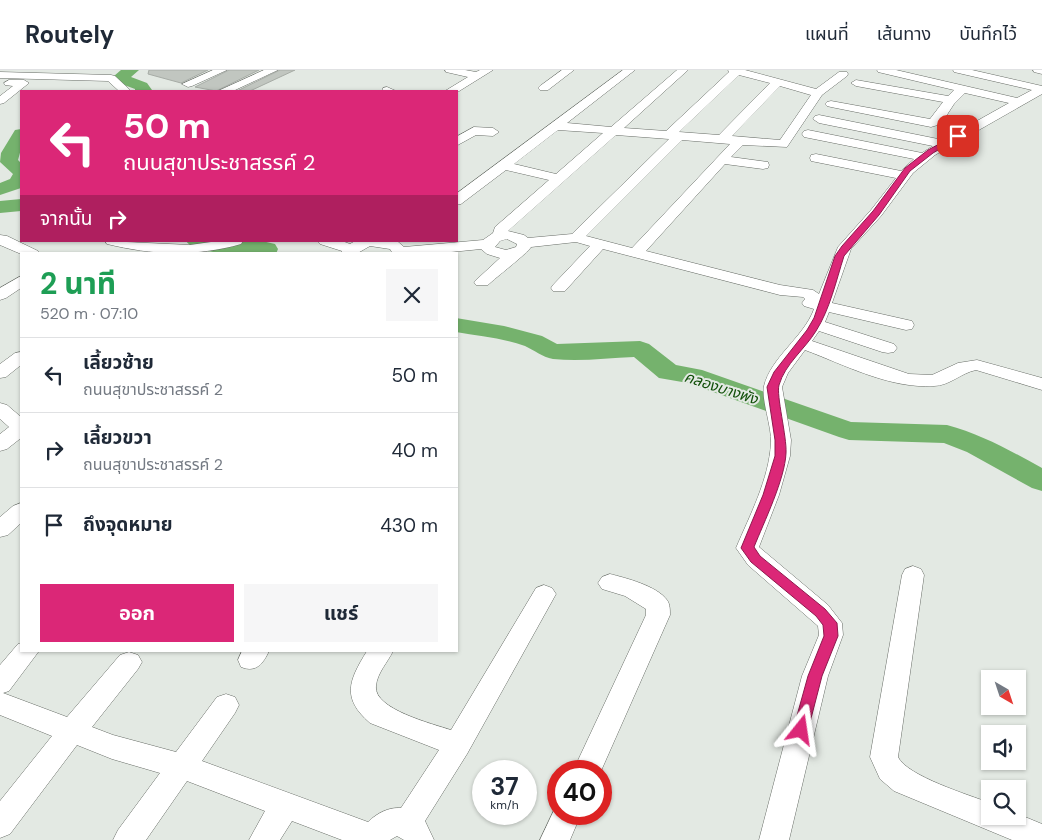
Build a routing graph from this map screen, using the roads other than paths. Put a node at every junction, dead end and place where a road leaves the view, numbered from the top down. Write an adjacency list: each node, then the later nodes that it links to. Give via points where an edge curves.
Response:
1 (23, 70): 2 (street)
2 (50, 70)
3 (222, 70): 22 (street)
4 (273, 70): 27 (street)
5 (450, 70): 18 (street)
6 (488, 70): 18 (street)
7 (569, 70): 23 (street)
8 (630, 70): 36 (street)
9 (683, 70): 37 (street)
10 (735, 70): 19 (street); 40 (street)
11 (789, 70): 19 (street)
12 (882, 70): 24 (street)
13 (958, 70): 25 (street)
14 (1038, 70): 15 (street)
15 (1042, 71)
16 (843, 74): 29 (street)
17 (0, 75): 26 (street, via 111,78)
18 (478, 76): 28 (street)
19 (775, 81): 29 (street); 41 (street)
20 (0, 82): 31 (street, via 24,84)
21 (856, 83): 30 (street)
22 (188, 84)
23 (544, 88)
24 (962, 89): 30 (street); 32 (street)
25 (1042, 89): 32 (street)
26 (124, 90)
27 (226, 90)
28 (453, 90)
29 (818, 93): 43 (street, via 783,144)
30 (950, 100): 33 (street, via 937,121 931,123)
31 (0, 101)
32 (1021, 101): 34 (street); 44 (street)
33 (831, 104)
34 (1042, 106)
35 (819, 119): 44 (street)
36 (554, 126): 37 (street); 49 (street)
37 (614, 131): 40 (street); 51 (street)
38 (493, 132): 42 (street, via 474,131)
39 (808, 134): 45 (street)
40 (674, 136): 41 (street); 54 (street)
41 (722, 139): 43 (street)
42 (458, 141)
43 (739, 141): 47 (street)
44 (944, 144): 45 (street)
45 (924, 157): 50 (street)
46 (816, 158): 50 (street)
47 (721, 160): 48 (street); 70 (street)
48 (763, 164)
49 (503, 165): 51 (street); 52 (street)
50 (903, 176): 75 (street, via 840,256)
51 (559, 179): 53 (street, via 500,230)
52 (458, 199)
53 (500, 236): 62 (street, via 491,239); 63 (street, via 519,238)
54 (576, 238): 61 (street); 63 (street)
55 (0, 241): 65 (street, via 2,239)
56 (116, 242): 60 (street, via 160,250); 66 (street)
57 (328, 242): 64 (street)
58 (377, 242): 64 (street, via 363,244)
59 (377, 242): 67 (street, via 396,246)
60 (231, 243)
61 (600, 244): 70 (street); 73 (street)
62 (487, 247): 63 (street, via 502,254); 68 (street); 69 (street)
63 (520, 248): 72 (street)
64 (350, 251)
65 (28, 252)
66 (107, 252)
67 (400, 252)
68 (415, 252)
69 (453, 252)
70 (636, 253): 75 (street, via 780,290 799,302)
71 (20, 282): 74 (street)
72 (482, 282)
73 (559, 288)
74 (0, 294)
75 (823, 305): 76 (street); 77 (street)
76 (815, 324): 78 (street); 79 (street)
77 (906, 326)
78 (802, 343): 82 (street, via 909,380 935,380 977,365); 111 (street, via 779,372 773,387 781,440 780,456 769,495 747,548 820,612 830,623 831,636 815,676)
79 (888, 348)
80 (20, 358): 81 (street)
81 (0, 373)
82 (1042, 384)
83 (0, 410): 84 (street)
84 (20, 426)
85 (20, 428): 86 (street)
86 (0, 444)
87 (20, 512): 88 (street)
88 (0, 529)
89 (913, 575): 106 (street, via 884,756 890,770 904,782)
90 (610, 583): 100 (street, via 632,589 658,605 658,615)
91 (544, 594): 99 (street)
92 (26, 652): 95 (street)
93 (380, 652): 99 (street, via 363,679 361,691 370,708 379,715)
94 (130, 662): 98 (street)
95 (0, 683)
96 (0, 703): 98 (street)
97 (226, 705): 101 (street)
98 (72, 731): 101 (street, via 112,747); 103 (street)
99 (457, 745): 105 (street)
100 (592, 760)
101 (182, 766): 102 (street); 108 (street)
102 (285, 805): 107 (street); 109 (street)
103 (0, 824)
104 (562, 825): 110 (street)
105 (413, 832): 107 (street, via 398,821 379,829)
106 (1042, 838)
107 (374, 839)
108 (128, 840)
109 (264, 840)
110 (555, 840)
111 (774, 840)

